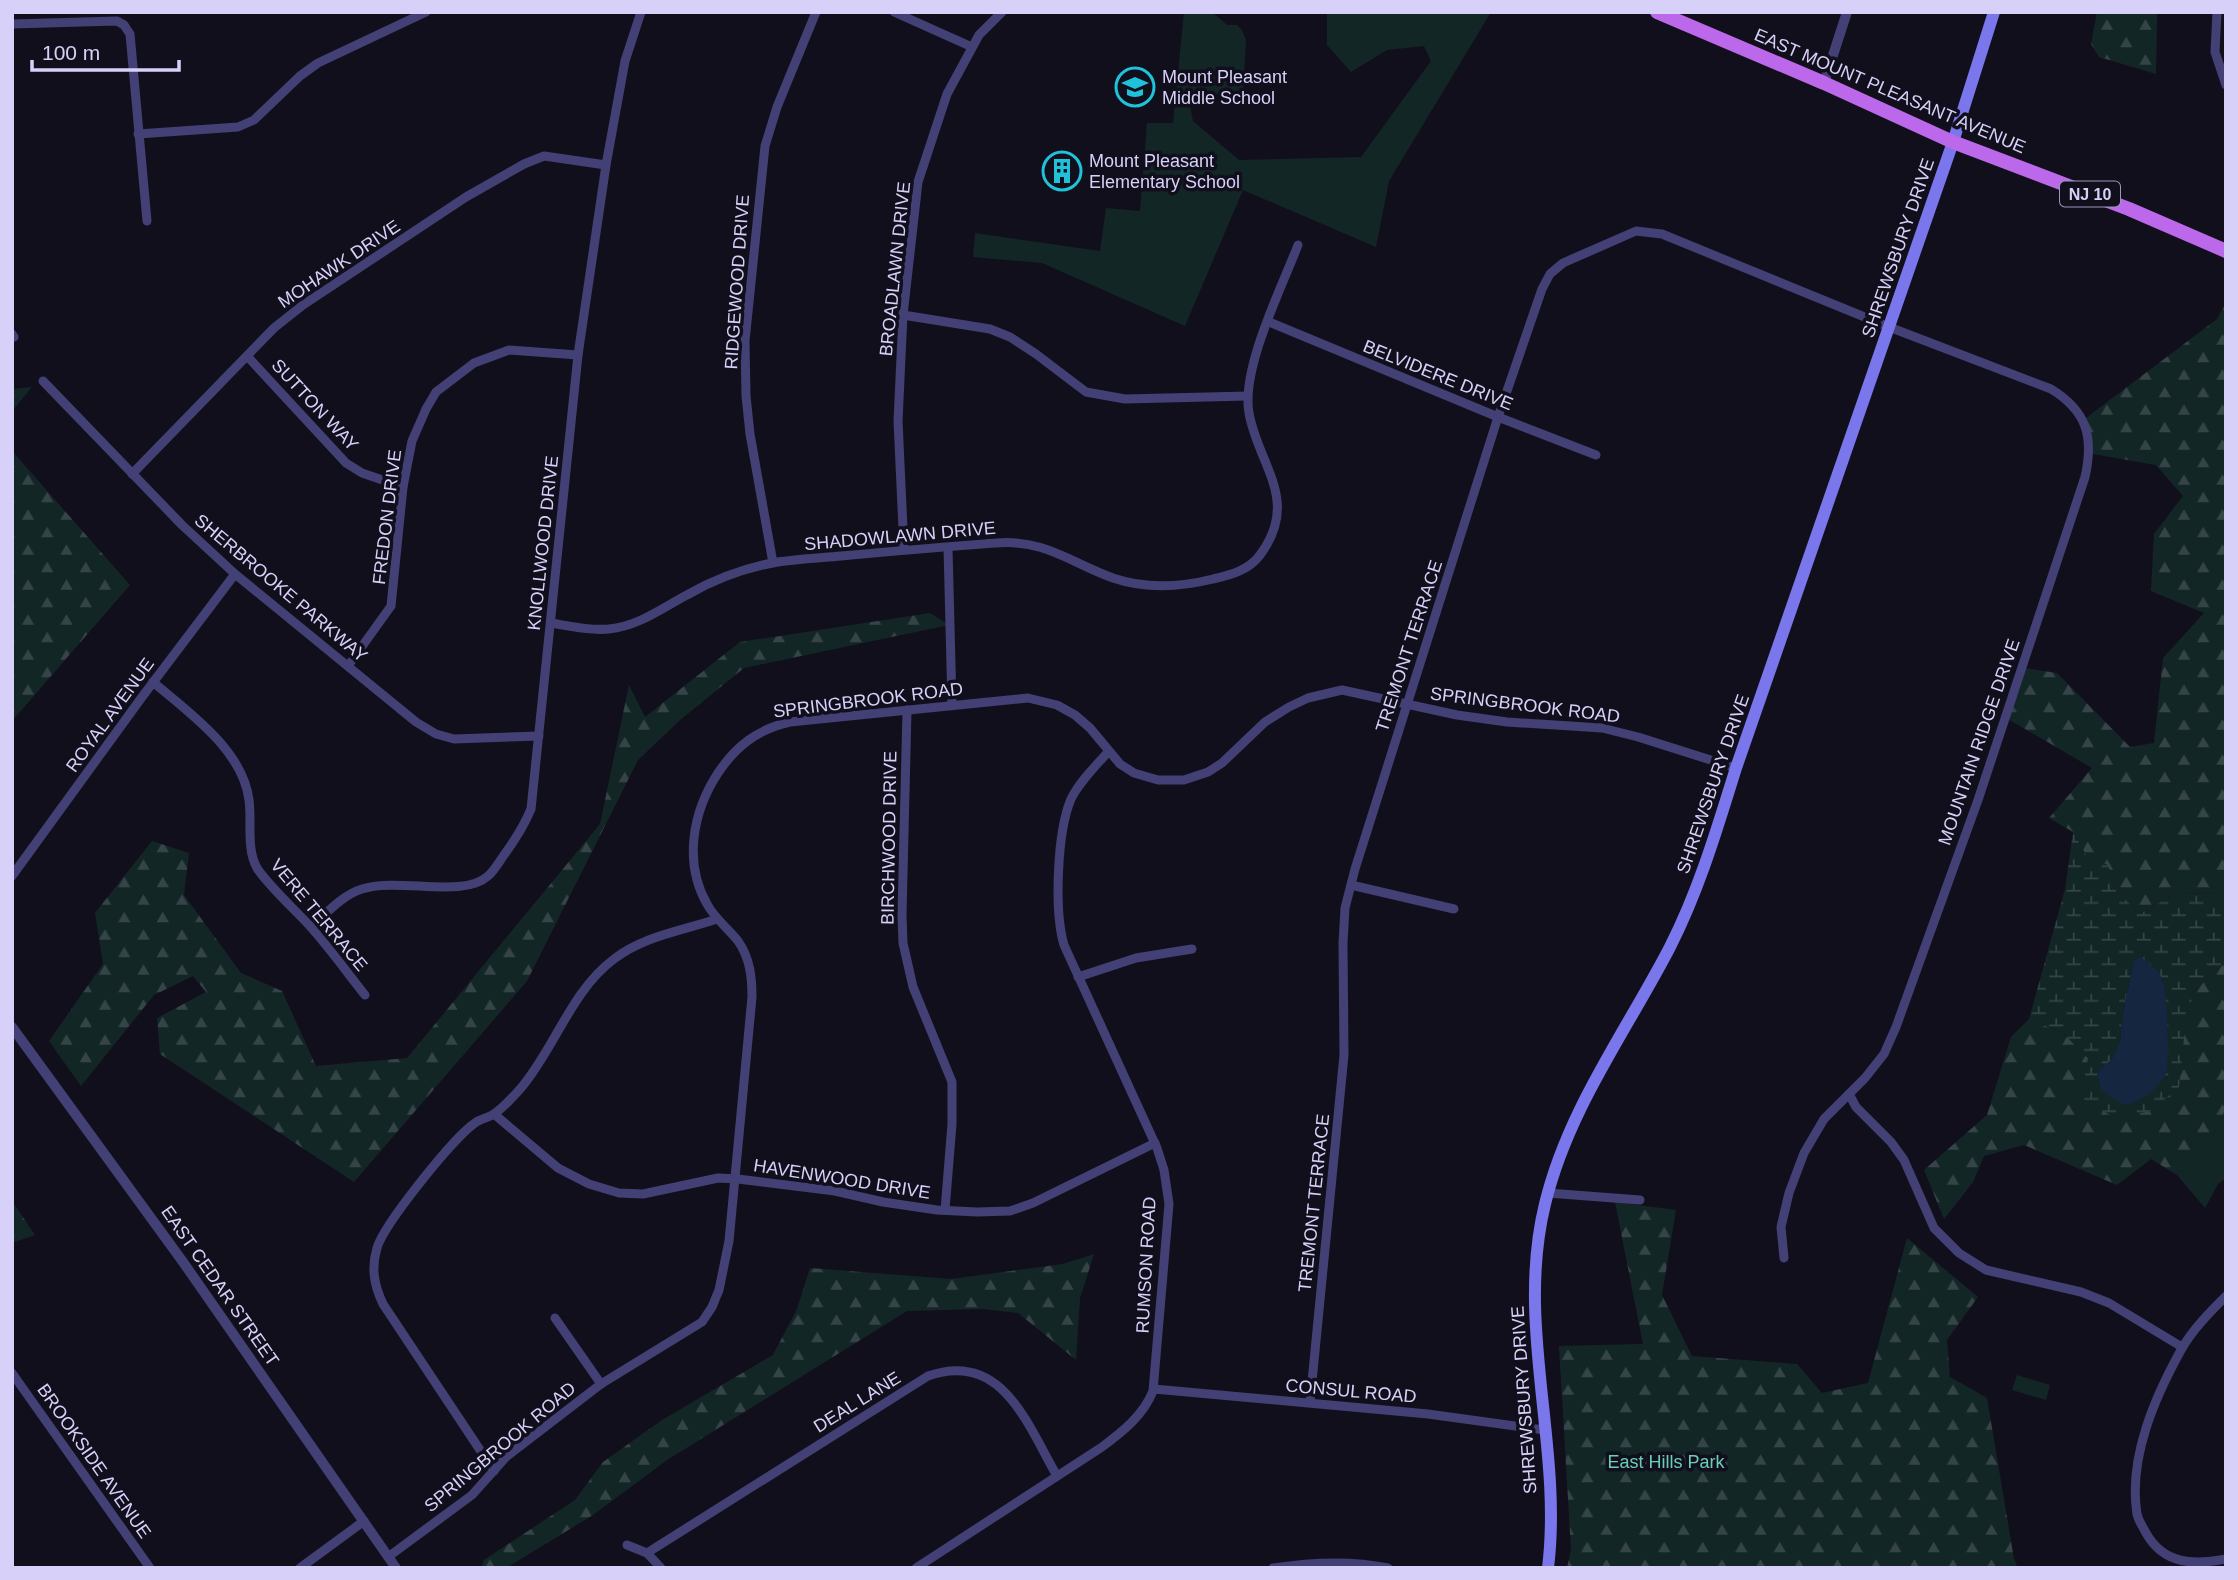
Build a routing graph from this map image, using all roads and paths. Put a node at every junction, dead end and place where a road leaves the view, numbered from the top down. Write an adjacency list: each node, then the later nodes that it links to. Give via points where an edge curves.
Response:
1 (426, 12): 14 (street, via 318,63 245,125)
2 (641, 12): 16 (street, KNOLLWOOD DRIVE, via 625,61)
3 (816, 12): 33 (street, RIDGEWOOD DRIVE, via 765,146 745,341 750,434)
4 (894, 12): 11 (street)
5 (1002, 12): 11 (street, BROADLAWN DRIVE)
6 (1657, 12): 12 (main road, EAST MOUNT PLEASANT AVENUE / NJ 10)
7 (1847, 12): 12 (street)
8 (1994, 12): 15 (main road, SHREWSBURY DRIVE)
9 (2217, 12): 13 (street, via 2215,52)
10 (12, 24): 14 (street, via 117,21 124,25 130,34)
11 (972, 47): 20 (street, BROADLAWN DRIVE, via 947,94 918,183)
12 (1824, 83): 15 (main road, EAST MOUNT PLEASANT AVENUE / NJ 10)
13 (2226, 85)
14 (138, 134): 17 (street)
15 (1953, 142): 19 (main road, EAST MOUNT PLEASANT AVENUE / NJ 10); 22 (main road, SHREWSBURY DRIVE)
16 (606, 165): 23 (street, KNOLLWOOD DRIVE); 24 (street, MOHAWK DRIVE, via 544,156 524,164 303,305)
17 (147, 221)
18 (1298, 245): 21 (street, SHADOWLAWN DRIVE)
19 (2226, 251)
20 (903, 315): 26 (street, via 1000,333 1037,354 1086,392 1125,398); 32 (street, BROADLAWN DRIVE, via 898,421)
21 (1269, 322): 26 (street, SHADOWLAWN DRIVE, via 1251,369); 27 (street, BELVIDERE DRIVE)
22 (1889, 327): 27 (street, TREMONT TERRACE, via 1662,234 1636,231 1563,263 1550,274); 43 (main road, SHREWSBURY DRIVE); 53 (street, MOUNTAIN RIDGE DRIVE, via 2066,398 2083,420 2090,455 1978,800 1896,1027 1884,1054)
23 (578, 355): 30 (street, FREDON DRIVE, via 509,350 474,363 453,378 436,391 426,410 412,441); 35 (street, KNOLLWOOD DRIVE)
24 (247, 356): 29 (street, MOHAWK DRIVE); 30 (street, SUTTON WAY, via 346,463)
25 (43, 381): 29 (street, SHERBROOKE PARKWAY)
26 (1248, 396): 31 (street, SHADOWLAWN DRIVE, via 1252,424 1277,497 1269,540 1251,565 1197,583 1155,586 1112,578 1052,550 1024,544)
27 (1498, 417): 28 (street, BELVIDERE DRIVE); 39 (street, TREMONT TERRACE)
28 (1596, 455)
29 (132, 474): 34 (street, SHERBROOKE PARKWAY)
30 (403, 487): 36 (street, FREDON DRIVE, via 391,606)
31 (948, 548): 32 (street, SHADOWLAWN DRIVE); 38 (street)
32 (904, 550): 33 (street, SHADOWLAWN DRIVE)
33 (773, 563): 35 (street, SHADOWLAWN DRIVE, via 714,581 630,625 585,629)
34 (235, 574): 36 (street, SHERBROOKE PARKWAY); 37 (street, ROYAL AVENUE)
35 (551, 623): 41 (street, KNOLLWOOD DRIVE)
36 (348, 666): 41 (street, SHERBROOKE PARKWAY, via 436,734 454,739)
37 (153, 682): 44 (street, ROYAL AVENUE); 48 (street, VERE TERRACE, via 213,733 227,752 249,798 251,851 257,868)
38 (952, 705): 40 (street, SPRINGBROOK ROAD); 42 (street, SPRINGBROOK ROAD, via 1018,698 1048,702 1082,721)
39 (1407, 706): 42 (street, SPRINGBROOK ROAD, via 1342,690 1308,698 1265,722 1215,768 1184,780 1142,776); 43 (street, SPRINGBROOK ROAD, via 1507,722 1602,728); 45 (street, TREMONT TERRACE)
40 (907, 710): 47 (street, SPRINGBROOK ROAD, via 773,726 757,733 728,758 709,786 693,831 698,881); 59 (street, BIRCHWOOD DRIVE, via 903,943 913,987 952,1082)
41 (539, 736): 48 (street, KNOLLWOOD DRIVE, via 531,809 487,878 456,887 374,885 346,897)
42 (1108, 752): 50 (street, RUMSON ROAD, via 1070,801 1060,852 1060,933)
43 (1736, 768): 57 (main road, SHREWSBURY DRIVE, via 1688,909 1583,1101)
44 (12, 876)
45 (1351, 885): 46 (street); 67 (street, TREMONT TERRACE, via 1343,943 1344,1055)
46 (1454, 909)
47 (717, 919): 54 (street, via 649,938 610,962 584,991 542,1062); 56 (street, SPRINGBROOK ROAD, via 745,954 752,977)
48 (311, 927): 51 (street, VERE TERRACE)
49 (1192, 949): 50 (street, via 1136,958)
50 (1078, 977): 55 (street, RUMSON ROAD)
51 (365, 995)
52 (12, 1027): 71 (street, EAST CEDAR STREET)
53 (1849, 1094): 60 (street, MOUNTAIN RIDGE DRIVE, via 1824,1119 1804,1153 1781,1227); 63 (street, via 1904,1160 1934,1228 1959,1253 1986,1270 2109,1303)
54 (494, 1114): 56 (street, HAVENWOOD DRIVE, via 558,1168 619,1193 643,1194 718,1178); 69 (street, via 475,1122 452,1144 389,1223 377,1245 373,1266 375,1288 383,1304)
55 (1155, 1143): 59 (street, HAVENWOOD DRIVE, via 1010,1211); 66 (street, RUMSON ROAD, via 1169,1204)
56 (735, 1179): 59 (street, HAVENWOOD DRIVE); 65 (street, SPRINGBROOK ROAD, via 730,1241 712,1307 702,1322)
57 (1548, 1193): 58 (street); 68 (main road, SHREWSBURY DRIVE, via 1536,1258 1534,1309)
58 (1640, 1200)
59 (945, 1210)
60 (1784, 1258)
61 (2226, 1297): 63 (street)
62 (555, 1318): 65 (street)
63 (2182, 1347): 75 (street, via 2146,1430 2138,1466 2137,1516 2152,1544 2170,1557 2193,1563)
64 (12, 1373): 76 (street, BROOKSIDE AVENUE)
65 (601, 1384): 69 (street, SPRINGBROOK ROAD)
66 (1154, 1389): 67 (street, CONSUL ROAD); 70 (street, RUMSON ROAD, via 1127,1428)
67 (1310, 1402): 68 (street, CONSUL ROAD)
68 (1544, 1430): 83 (main road, SHREWSBURY DRIVE, via 1551,1523)
69 (494, 1471): 74 (street, SPRINGBROOK ROAD, via 472,1495)
70 (1057, 1476): 73 (street, DEAL LANE, via 1008,1393 975,1372 943,1370); 80 (street, RUMSON ROAD)
71 (364, 1521): 74 (street, EAST CEDAR STREET); 77 (street)
72 (627, 1545): 73 (street)
73 (647, 1553): 79 (street)
74 (388, 1557): 78 (street, EAST CEDAR STREET)
75 (2226, 1559)
76 (150, 1568)
77 (300, 1568)
78 (396, 1568)
79 (661, 1568)
80 (916, 1568)
81 (1273, 1568): 82 (street, via 1340,1562)
82 (1388, 1568)
83 (1548, 1568)

